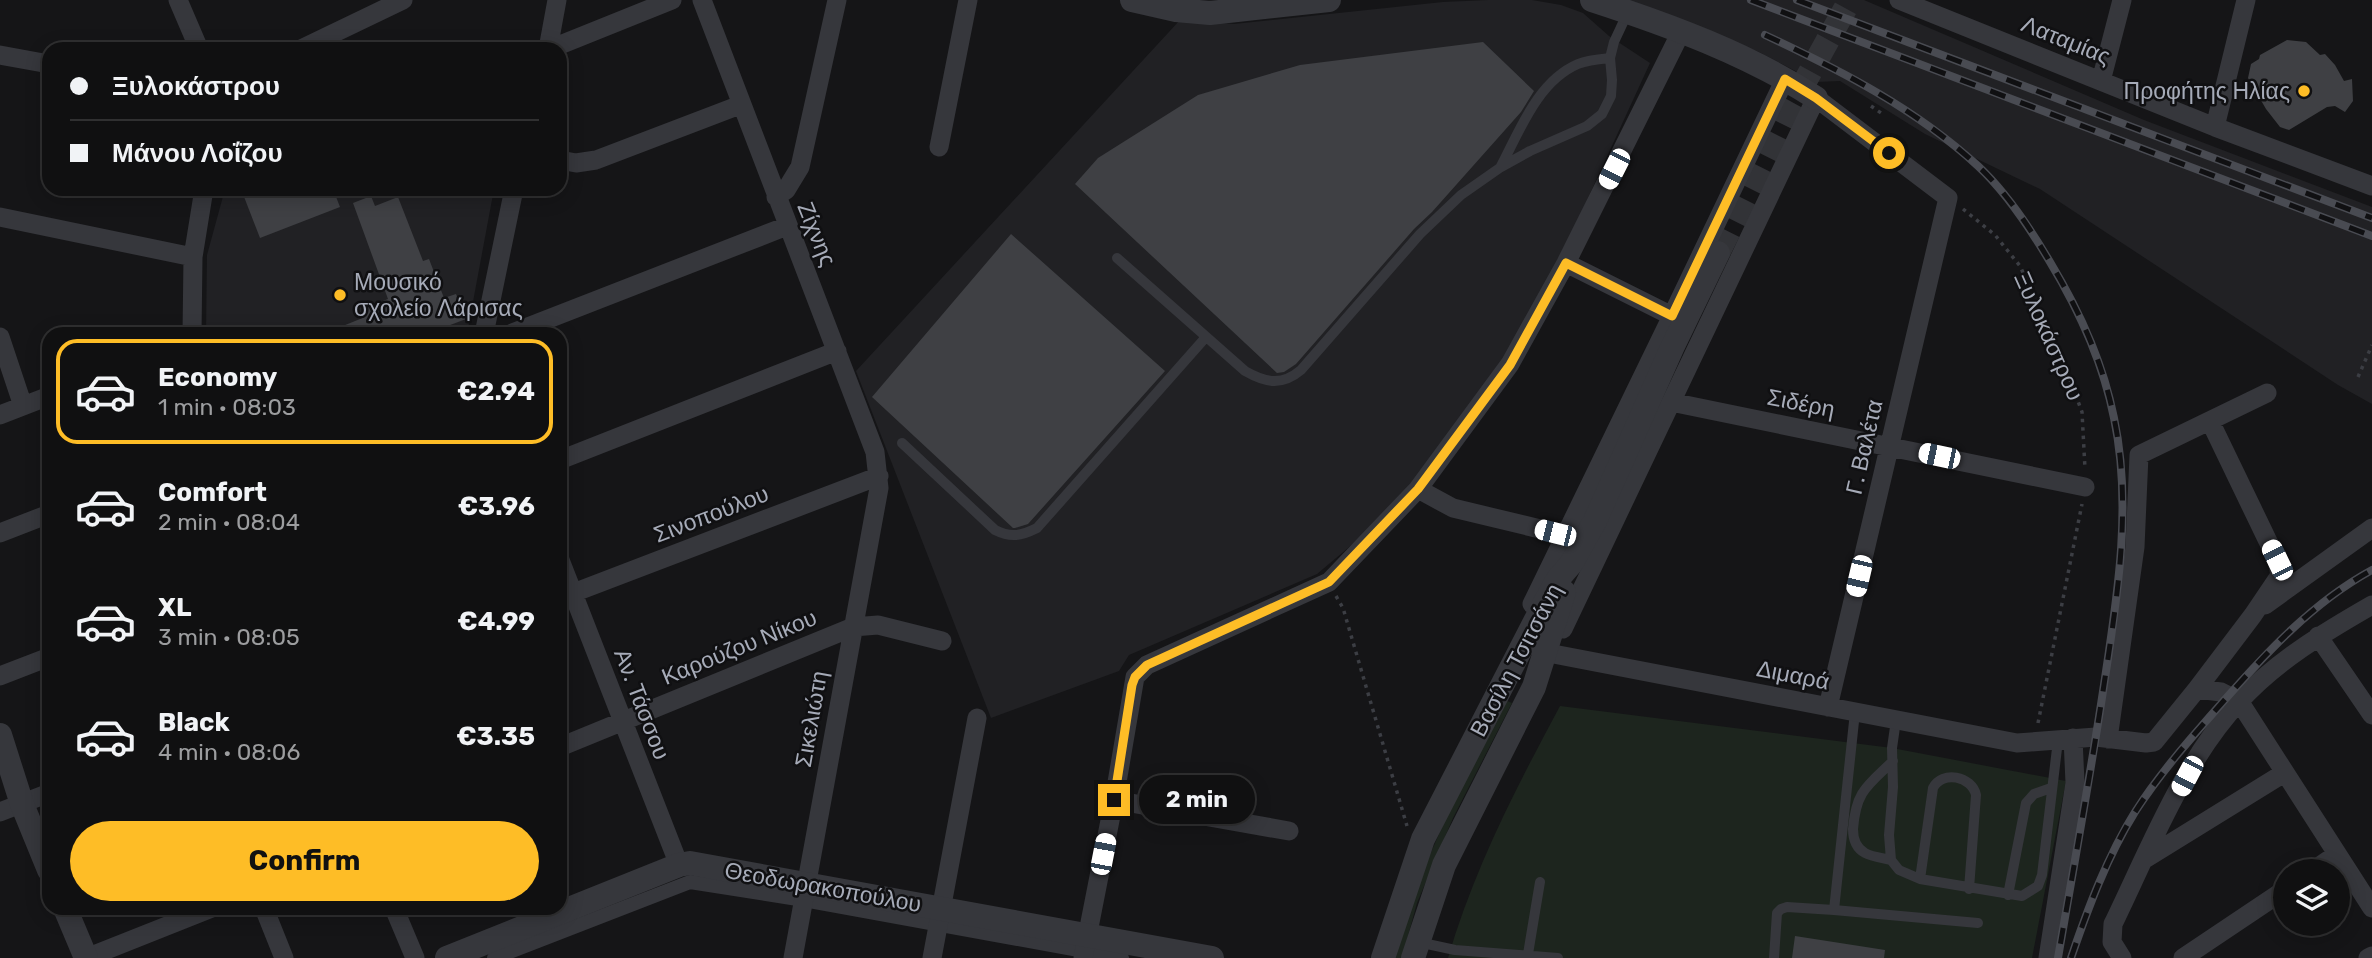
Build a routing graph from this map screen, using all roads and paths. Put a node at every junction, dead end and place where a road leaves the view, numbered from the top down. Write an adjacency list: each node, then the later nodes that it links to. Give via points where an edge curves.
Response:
1 (178, 0): 16 (street)
2 (403, 0): 17 (street)
3 (557, 0): 18 (street)
4 (672, 0): 19 (street)
5 (702, 0): 26 (street, Ζίχνης)
6 (837, 0): 36 (street, via 800,167)
7 (968, 0): 30 (street)
8 (1132, 0): 9 (street, via 1210,13)
9 (1329, 0)
10 (1592, 0): 14 (street)
11 (1899, 0): 24 (street, Λαταμίας)
12 (2122, 0): 24 (street)
13 (2246, 0): 29 (street)
14 (1629, 12): 15 (street); 21 (lane)
15 (1681, 32): 23 (street); 43 (street)
16 (196, 42)
17 (316, 42)
18 (550, 42)
19 (567, 42)
20 (0, 55): 22 (street)
21 (1610, 58): 32 (lane, via 1562,72 1544,90); 32 (lane, via 1611,96 1602,114 1587,126)
22 (42, 63)
23 (1785, 79): 25 (street); 44 (street)
24 (2101, 81): 29 (street, Λαταμίας)
25 (1816, 98): 37 (street); 55 (street, Βασίλη Τσιτσάνη)
26 (740, 105): 31 (street, via 596,160); 36 (street, Ζίχνης)
27 (1871, 106): 28 (path)
28 (1884, 115)
29 (2215, 127): 33 (street, Λαταμίας)
30 (939, 147)
31 (567, 161)
32 (1501, 167): 49 (lane, via 1461,195 1420,234 1289,379 1259,379)
33 (2372, 186)
34 (203, 196): 41 (street)
35 (513, 196): 46 (street)
36 (776, 197): 39 (street, Ζίχνης)
37 (1948, 198): 60 (street, Γ. Βαλέτα); 63 (path, Ξυλοκάστρου, via 1996,235 2020,266 2082,412)
38 (0, 217): 41 (street)
39 (787, 226): 47 (street); 51 (street, Ζίχνης)
40 (1718, 253): 77 (street, Βασίλη Τσιτσάνη, via 1595,521 1558,579)
41 (193, 257): 45 (street)
42 (1117, 258): 49 (lane)
43 (1566, 263): 44 (street); 64 (street, via 1510,365)
44 (1672, 316): 68 (street)
45 (192, 327)
46 (485, 327)
47 (528, 327)
48 (0, 337): 56 (street)
49 (1206, 337): 59 (lane, via 1037,528 1023,535 1009,537 995,530)
50 (2372, 345): 52 (path)
51 (837, 351): 61 (street); 62 (street, Ζίχνης, via 876,453)
52 (2358, 377)
53 (2267, 393): 58 (street)
54 (42, 399): 56 (street)
55 (1671, 402): 60 (street, Σιδέρη); 77 (street, Βασίλη Τσιτσάνη, via 1566,619)
56 (23, 406): 57 (street)
57 (0, 415)
58 (2210, 421): 73 (street, via 2277,560 2280,575); 89 (street, via 2139,455 2135,547)
59 (902, 443)
60 (1890, 445): 63 (street, Σιδέρη); 82 (street, Γ. Βαλέτα)
61 (567, 457)
62 (879, 482): 70 (street, Σινοπούλου); 74 (street, Σικελιώτη)
63 (2085, 487): 91 (path, Ξυλοκάστρου)
64 (1418, 489): 68 (street, via 1452,508); 69 (street)
65 (42, 517): 67 (street)
66 (2372, 528): 73 (street)
67 (0, 533)
68 (1564, 535): 77 (street, via 1529,610)
69 (1329, 582): 97 (street, via 1140,670 1132,685); 100 (path, via 1343,607)
70 (567, 595)
71 (567, 597): 87 (street, Αν. Τάσσου)
72 (2372, 605): 75 (street)
73 (2253, 615): 80 (street)
74 (853, 627): 76 (street, Καρούζου Νίκου, via 878,625); 87 (street, Καρούζου Νίκου); 110 (street, Σικελιώτη)
75 (2318, 636): 81 (street); 84 (street)
76 (942, 641)
77 (1540, 649): 82 (street, Διμαρά); 124 (street, Βασίλη Τσιτσάνη, via 1534,687 1444,864); 136 (street, Βασίλη Τσιτσάνη, via 1423,839)
78 (42, 660): 79 (street)
79 (0, 676)
80 (2197, 689): 81 (street, via 2221,692); 89 (street, Διμαρά, via 2154,742)
81 (2239, 701): 94 (street); 103 (street, via 2199,752)
82 (1828, 707): 83 (street, Διμαρά)
83 (1855, 712): 86 (street, Διμαρά); 115 (lane)
84 (2372, 715)
85 (977, 718): 121 (street)
86 (1896, 720): 91 (street, Διμαρά, via 1994,740); 93 (lane)
87 (622, 722): 92 (street, Καρούζου Νίκου); 106 (street, Αν. Τάσσου)
88 (0, 735): 98 (street)
89 (2108, 738): 90 (street, Διμαρά)
90 (2065, 739): 91 (street, Διμαρά); 95 (lane); 139 (street, via 2075,783)
91 (2034, 743)
92 (567, 744)
93 (1893, 761): 105 (lane); 105 (lane, via 1859,797 1853,835 1865,853)
94 (2284, 773): 101 (street); 103 (street)
95 (2051, 788): 111 (lane, via 2034,794 2026,803); 111 (lane, via 2038,886 2021,897)
96 (42, 796): 98 (street)
97 (1114, 800): 99 (street); 123 (street)
98 (11, 808): 102 (street)
99 (1289, 831)
100 (1409, 832)
101 (2337, 853): 104 (street); 113 (street)
102 (42, 859)
103 (2144, 859): 125 (street, via 2113,924)
104 (2329, 859)
105 (1891, 860): 107 (lane, via 1899,870)
106 (679, 865): 110 (street, Θεοδωρακοπούλου, via 690,863); 114 (street, Θεοδωρακοπούλου)
107 (1920, 879): 109 (lane); 109 (lane, via 1933,788 1946,777 1968,780 1976,795)
108 (1540, 882): 126 (lane)
109 (1969, 889): 111 (lane)
110 (805, 892): 121 (street, Θεοδωρακοπούλου); 131 (street, via 680,884); 132 (street, Σικελιώτη)
111 (2007, 895)
112 (2273, 898): 140 (street)
113 (2372, 908)
114 (567, 910)
115 (1834, 911): 122 (lane); 138 (lane, via 1781,909)
116 (68, 915): 127 (street)
117 (191, 915): 127 (street)
118 (267, 915): 128 (street)
119 (397, 915): 129 (street)
120 (554, 915): 130 (street, Θεοδωρακοπούλου)
121 (940, 917): 123 (street, Θεοδωρακοπούλου); 133 (street)
122 (1978, 923)
123 (1084, 948): 134 (street); 135 (street, Θεοδωρακοπούλου)
124 (1415, 950): 126 (lane)
125 (2117, 950)
126 (1528, 954): 137 (lane)
127 (86, 958)
128 (284, 958)
129 (415, 958)
130 (447, 958)
131 (494, 958)
132 (793, 958)
133 (932, 958)
134 (1122, 958)
135 (1212, 958)
136 (1382, 958)
137 (1558, 958)
138 (1774, 958)
139 (2048, 958)
140 (2183, 958)

